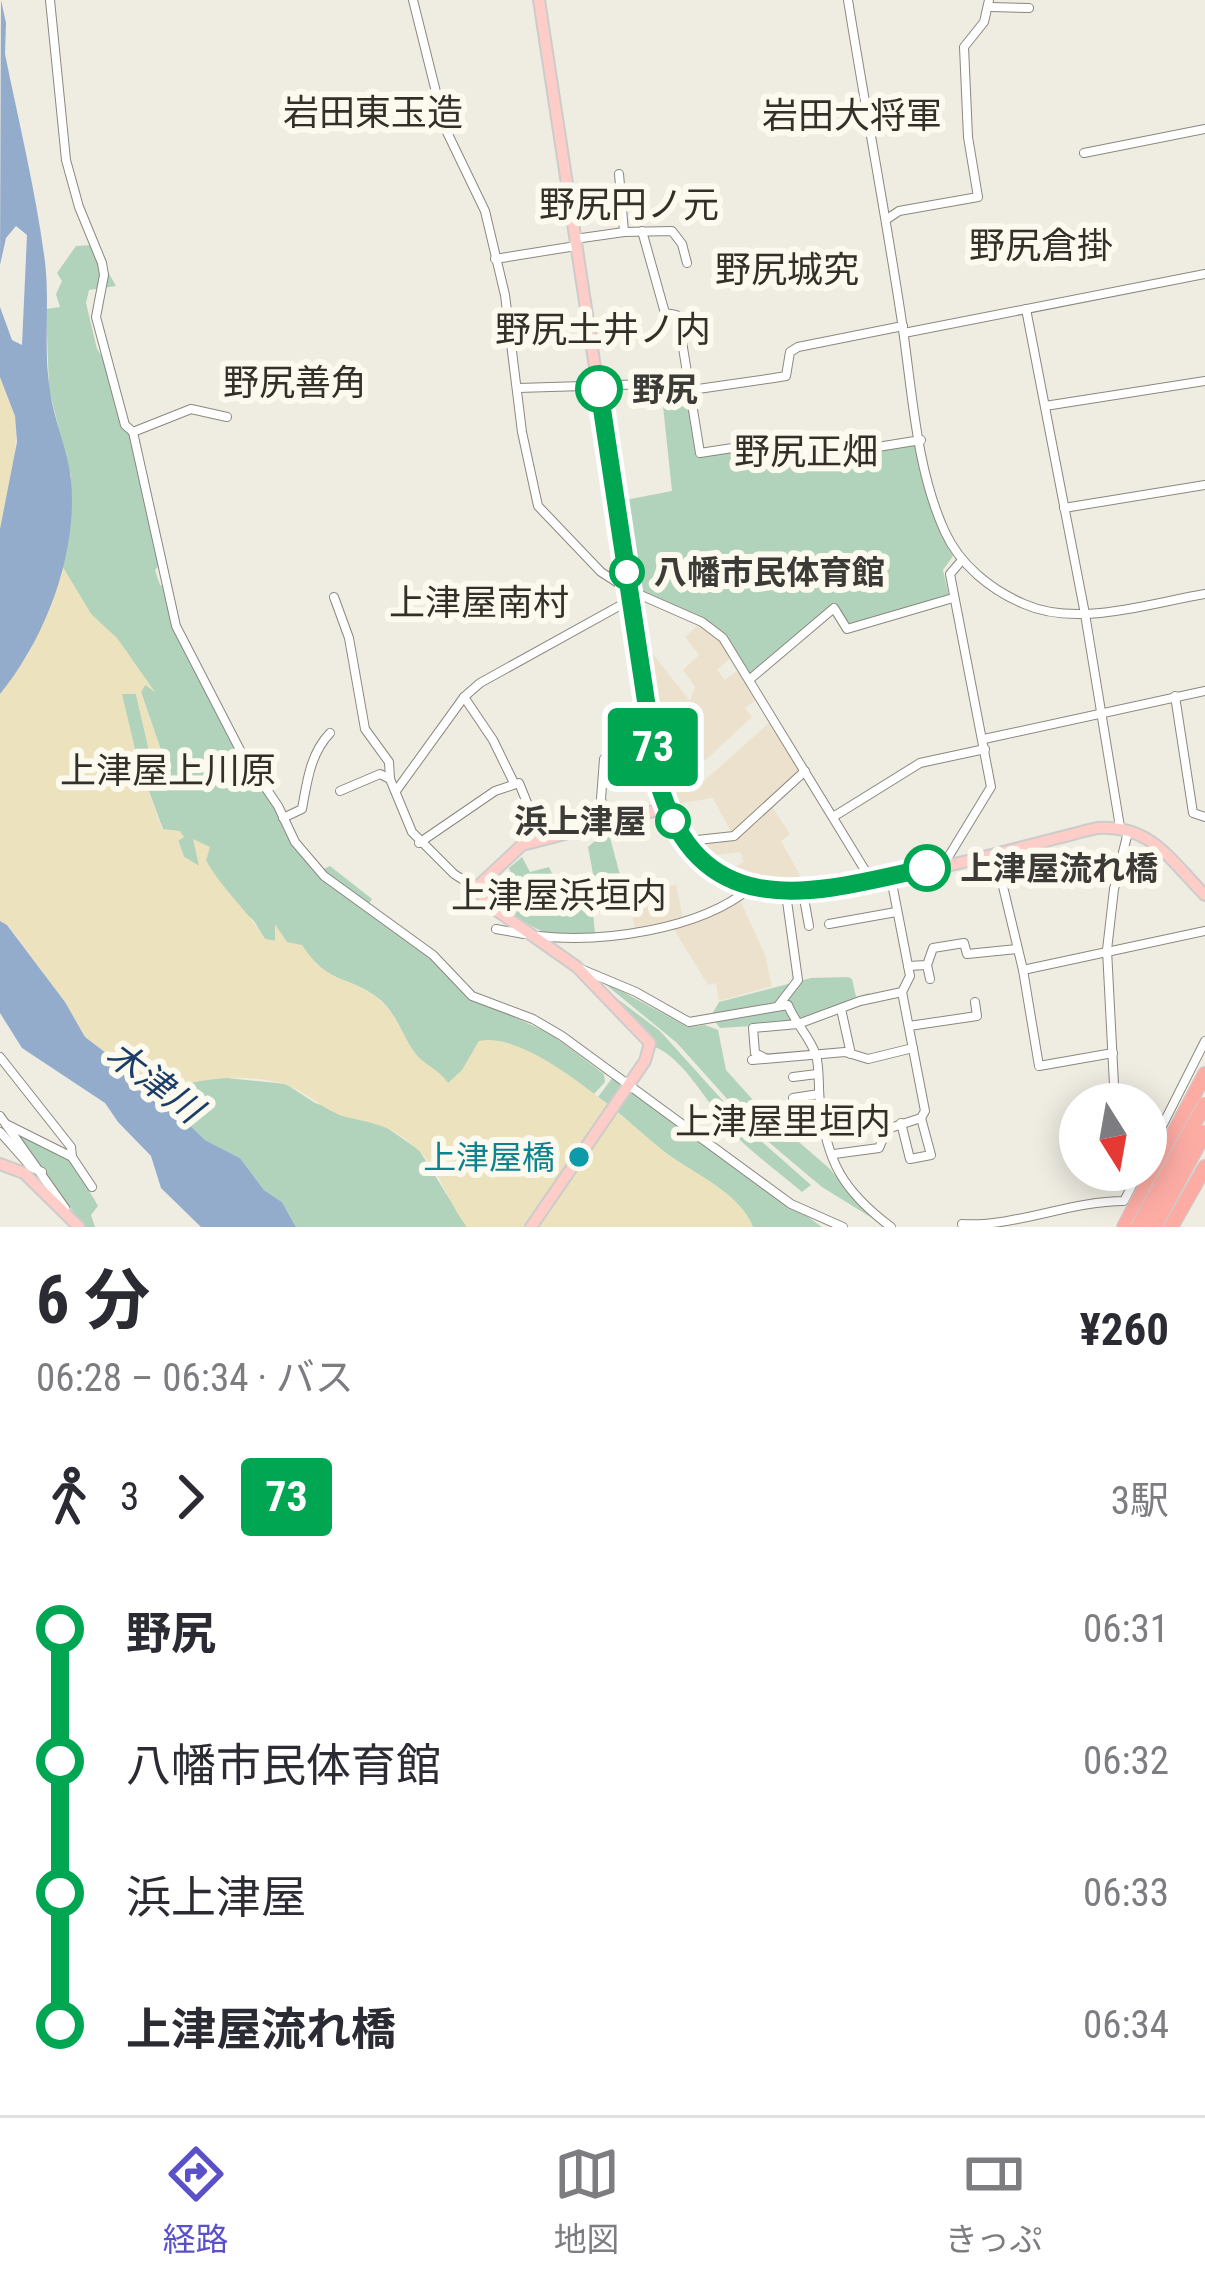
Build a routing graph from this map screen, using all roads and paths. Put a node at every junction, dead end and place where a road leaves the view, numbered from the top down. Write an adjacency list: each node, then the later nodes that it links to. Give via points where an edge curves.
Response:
1 (50, 0): 25 (street, via 66,160 104,275 96,317)
2 (413, 0): 14 (street, via 445,128 478,192)
3 (539, 0): 13 (main road)
4 (848, 0): 10 (street)
5 (989, 3): 6 (street, via 995,10); 10 (street, via 964,47 978,197)
6 (1029, 8)
7 (1205, 129): 8 (street)
8 (1084, 153)
9 (619, 174): 12 (street)
10 (886, 220): 18 (street)
11 (642, 231): 12 (street); 15 (street, via 675,233); 20 (street, via 665,314 679,323)
12 (624, 232): 13 (street)
13 (576, 242): 14 (street); 21 (main road)
14 (496, 259): 22 (street)
15 (687, 263)
16 (1205, 274): 17 (street)
17 (1026, 309): 18 (street); 23 (street)
18 (903, 329): 20 (street, via 797,347 786,376 698,389); 26 (street)
19 (1205, 381): 23 (street)
20 (689, 383): 21 (street); 26 (street, via 700,453 804,437 809,458)
21 (598, 384): 22 (street); 31 (main road)
22 (518, 388): 31 (street, via 538,506)
23 (1045, 406): 28 (street)
24 (227, 418): 25 (street, via 191,410)
25 (133, 433): 51 (street, via 176,626)
26 (921, 440): 29 (street, via 943,528)
27 (1205, 485): 28 (street)
28 (1064, 508): 34 (street)
29 (962, 560): 33 (street, via 950,574); 34 (street, via 1029,607)
30 (1205, 594): 34 (street)
31 (630, 595): 35 (street, via 711,626); 38 (street); 48 (main road)
32 (334, 597): 44 (street, via 365,729 389,762)
33 (953, 598): 35 (street, via 848,628 834,608); 41 (street)
34 (1085, 614): 39 (street)
35 (749, 680): 43 (street)
36 (1205, 691): 37 (street)
37 (1175, 696): 39 (street); 50 (street, via 1193,813)
38 (464, 697): 45 (street); 47 (street)
39 (1101, 715): 41 (street); 53 (street)
40 (330, 733): 51 (street, via 307,777 302,809)
41 (984, 744): 49 (street, via 920,763); 58 (street, via 991,788)
42 (604, 759): 52 (street)
43 (805, 771): 49 (street); 55 (street, via 734,836)
44 (390, 778): 46 (street, via 380,774); 47 (street)
45 (514, 784): 54 (street); 56 (street)
46 (340, 791)
47 (395, 792): 56 (street)
48 (666, 808): 52 (main road); 55 (main road)
49 (833, 817): 60 (street)
50 (1205, 817)
51 (283, 818): 97 (street, via 324,876 417,942 472,996 532,1019)
52 (608, 823): 54 (main road)
53 (1125, 827): 57 (main road); 65 (main road, via 1157,845); 73 (street)
54 (541, 837): 61 (main road)
55 (684, 841): 62 (main road)
56 (419, 842): 61 (street)
57 (995, 851): 58 (main road); 72 (street)
58 (944, 864): 59 (main road)
59 (890, 876): 60 (main road); 66 (street)
60 (871, 880): 64 (main road)
61 (476, 888): 71 (main road)
62 (750, 888): 63 (main road); 71 (street, via 670,926 568,940)
63 (786, 893): 64 (main road); 81 (street, via 798,980)
64 (803, 893): 68 (street)
65 (1205, 895)
66 (896, 912): 67 (street); 75 (street)
67 (830, 924)
68 (808, 926)
69 (496, 928): 71 (street)
70 (1205, 931): 73 (street)
71 (535, 936): 76 (main road)
72 (1017, 949): 74 (street, via 933,948); 77 (street)
73 (1107, 950): 77 (street); 89 (street)
74 (927, 964): 75 (street); 78 (street)
75 (908, 966): 79 (street)
76 (577, 967): 81 (street, via 689,1022); 97 (main road, via 647,1036 649,1051)
77 (1023, 970): 89 (street, via 1039,1066)
78 (930, 979)
79 (902, 992): 82 (street); 84 (street)
80 (975, 1002): 84 (street, via 976,1016)
81 (777, 1007): 83 (street, via 788,1006)
82 (841, 1009): 83 (street); 88 (street)
83 (798, 1024): 87 (street); 91 (street, via 753,1028 755,1053)
84 (909, 1026): 86 (street)
85 (1205, 1041): 101 (street)
86 (914, 1048): 88 (street, via 868,1059); 102 (street)
87 (815, 1054): 88 (street); 91 (street); 93 (street)
88 (850, 1054)
89 (1112, 1054): 96 (street)
90 (0, 1057): 107 (street)
91 (765, 1058): 92 (street)
92 (752, 1060)
93 (817, 1074): 95 (street); 98 (street)
94 (1205, 1074): 118 (highway)
95 (793, 1077)
96 (1114, 1083)
97 (627, 1084): 115 (main road); 116 (street, via 791,1204)
98 (819, 1094): 99 (street); 106 (street)
99 (793, 1098)
100 (1205, 1100): 105 (highway, bridge)
101 (1167, 1109)
102 (921, 1118): 103 (street); 103 (street, via 931,1155 910,1159)
103 (901, 1123): 106 (street, via 887,1129 879,1148)
104 (2, 1124): 107 (street); 112 (street)
105 (1200, 1133): 119 (highway, bridge); 120 (highway, bridge)
106 (834, 1154): 117 (street, via 833,1168 850,1192)
107 (72, 1156): 110 (street)
108 (0, 1163): 112 (main road, via 24,1173)
109 (1205, 1167): 121 (highway)
110 (92, 1187)
111 (1129, 1191): 113 (street, via 1124,1201)
112 (70, 1216): 114 (main road)
113 (962, 1224)
114 (79, 1227)
115 (531, 1227)
116 (843, 1227)
117 (891, 1227)
118 (1124, 1227)
119 (1138, 1227)
120 (1154, 1227)
121 (1171, 1227)

